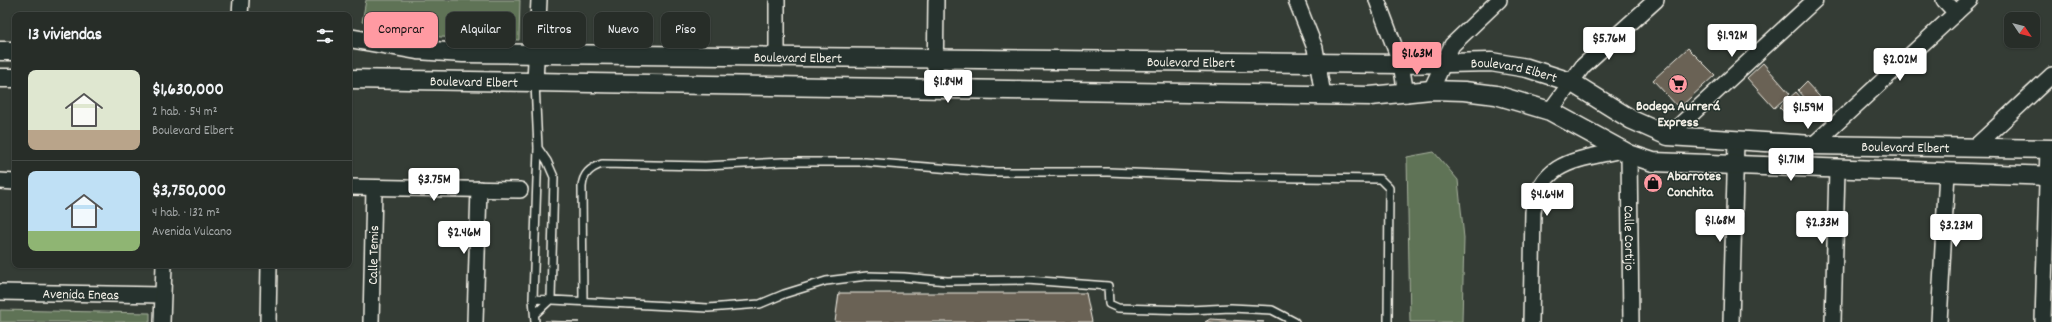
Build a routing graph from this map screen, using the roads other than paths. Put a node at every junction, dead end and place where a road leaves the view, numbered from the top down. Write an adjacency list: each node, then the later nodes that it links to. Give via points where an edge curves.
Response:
1 (241, 0): 12 (street)
2 (539, 0): 17 (street)
3 (778, 0): 18 (street)
4 (936, 0): 19 (street)
5 (1296, 0): 21 (street, via 1315,48)
6 (1377, 0): 22 (street)
7 (1499, 0): 20 (street, via 1452,45)
8 (1656, 0): 28 (street, via 1583,66)
9 (1815, 0): 34 (street)
10 (1944, 0): 13 (street)
11 (1970, 0): 13 (street)
12 (240, 12)
13 (1956, 13): 36 (street)
14 (352, 39): 17 (street, Boulevard Elbert, via 417,50)
15 (0, 51): 16 (street)
16 (12, 51)
17 (536, 54): 18 (street, Boulevard Elbert); 27 (street)
18 (777, 57): 19 (street, Boulevard Elbert)
19 (936, 59): 21 (street, Boulevard Elbert); 29 (street)
20 (1444, 62): 22 (street, Boulevard Elbert); 28 (street, Boulevard Elbert, via 1509,64); 30 (street)
21 (1318, 63): 22 (street, Boulevard Elbert); 32 (street)
22 (1401, 64): 31 (street)
23 (2052, 75): 37 (street)
24 (0, 78): 25 (street)
25 (12, 78)
26 (352, 79): 27 (street, Boulevard Elbert)
27 (536, 82): 29 (street, Boulevard Elbert); 38 (lane)
28 (1570, 82): 33 (street); 34 (street, Boulevard Elbert, via 1632,120)
29 (936, 89): 32 (street, Boulevard Elbert)
30 (1431, 90): 31 (street, Boulevard Elbert); 33 (street, Boulevard Elbert, via 1464,91 1496,96)
31 (1406, 94): 32 (street, Boulevard Elbert)
32 (1322, 96)
33 (1550, 111): 40 (street, Boulevard Elbert)
34 (1668, 136): 35 (street, Boulevard Elbert)
35 (1736, 141): 36 (street, Boulevard Elbert); 41 (street)
36 (1813, 145): 37 (street, Boulevard Elbert)
37 (1975, 147): 39 (street, Boulevard Elbert)
38 (538, 148): 55 (lane); 56 (lane, via 547,160 554,178)
39 (2050, 148): 44 (street)
40 (1625, 152): 41 (street, Boulevard Elbert, via 1653,162); 66 (street, via 1563,164 1545,178 1539,187 1533,212); 67 (street, Calle Cortijo)
41 (1735, 165): 42 (street, Boulevard Elbert); 68 (street)
42 (1837, 169): 43 (street, Boulevard Elbert); 69 (street)
43 (1947, 172): 44 (street, Boulevard Elbert); 70 (street)
44 (2049, 176): 71 (street)
45 (0, 181): 46 (street)
46 (12, 182)
47 (352, 187): 48 (street)
48 (374, 188): 49 (street); 61 (street, Calle Temis)
49 (479, 189): 50 (street); 62 (street)
50 (520, 190)
51 (164, 268): 54 (street)
52 (269, 268): 60 (street)
53 (0, 292): 54 (street, Avenida Eneas)
54 (162, 296): 59 (street)
55 (533, 299): 56 (lane); 58 (lane)
56 (551, 299): 57 (lane); 58 (lane)
57 (583, 301): 64 (lane, via 708,308 760,304 826,281 867,276 947,281 1027,280 1108,286 1109,304 1118,308 1272,310); 65 (lane, via 582,187 583,180 592,167 602,164 704,166 782,162 865,162 989,172 1108,172 1380,179 1389,188)
58 (535, 314): 63 (lane)
59 (162, 322)
60 (268, 322)
61 (371, 322)
62 (475, 322)
63 (535, 322)
64 (1295, 322)
65 (1388, 322)
66 (1531, 322)
67 (1631, 322)
68 (1731, 322)
69 (1833, 322)
70 (1939, 322)
71 (2043, 322)

